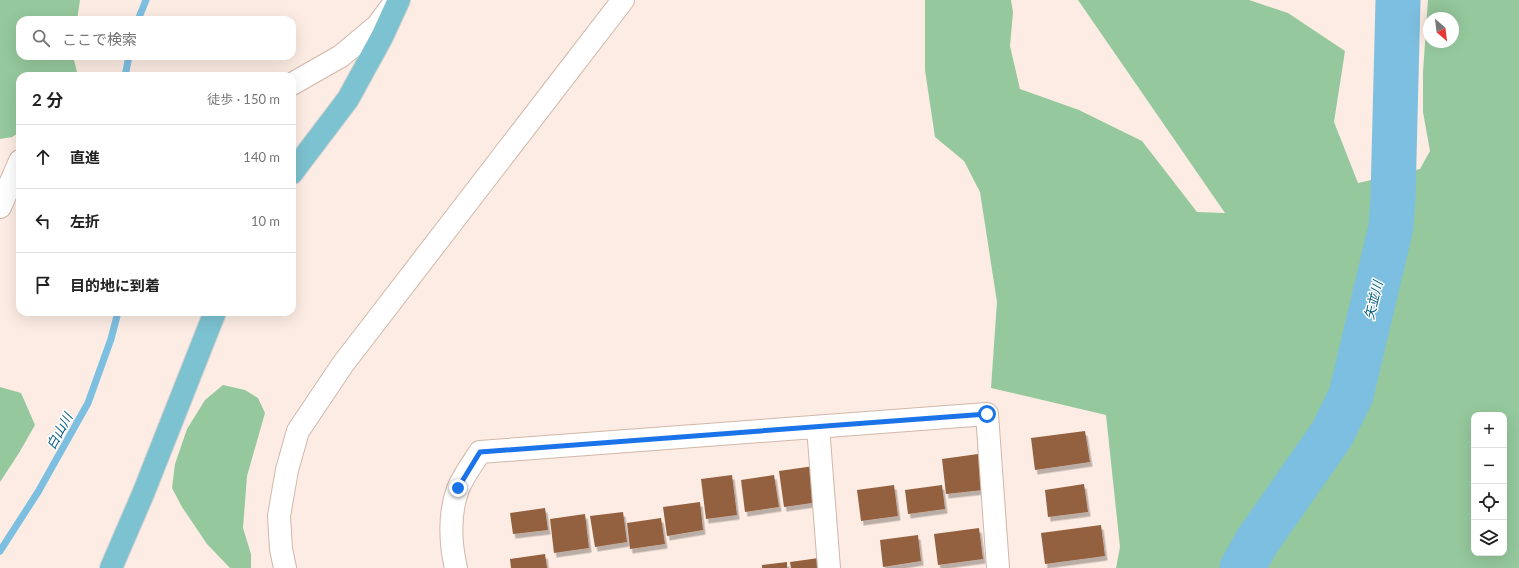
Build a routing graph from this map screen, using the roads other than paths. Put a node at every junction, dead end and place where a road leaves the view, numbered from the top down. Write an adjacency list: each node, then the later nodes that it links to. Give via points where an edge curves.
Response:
1 (397, 0): 3 (street, via 377,26 341,56); 4 (main road, via 382,37 348,99)
2 (624, 0): 10 (street, via 343,364 298,431 287,470 280,516 281,549)
3 (296, 82)
4 (296, 169)
5 (16, 170): 6 (street)
6 (0, 207)
7 (213, 316): 9 (main road)
8 (818, 427): 11 (street, via 480,452 458,488 451,517 452,554); 12 (street); 13 (street, via 987,414)
9 (111, 568)
10 (285, 568)
11 (456, 568)
12 (829, 568)
13 (998, 568)

